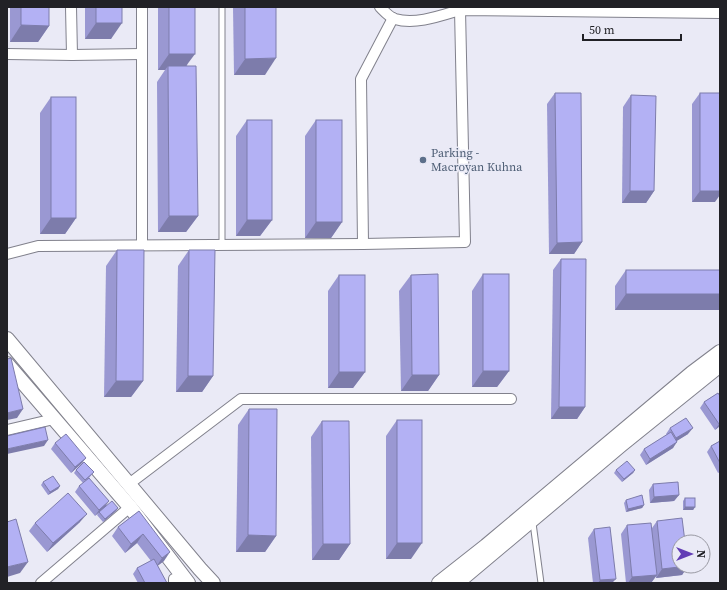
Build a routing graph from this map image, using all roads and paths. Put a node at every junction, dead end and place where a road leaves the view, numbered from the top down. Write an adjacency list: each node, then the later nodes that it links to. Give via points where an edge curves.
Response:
1 (71, 7): 11 (street)
2 (142, 7): 10 (street)
3 (222, 7): 14 (lane)
4 (380, 7): 8 (street)
5 (460, 10): 6 (street); 7 (street); 12 (street, via 465,242)
6 (445, 11): 8 (street, via 432,18 409,21)
7 (720, 13)
8 (393, 18): 12 (street, via 361,79)
9 (7, 54): 11 (street)
10 (142, 54): 11 (street); 13 (street)
11 (72, 55)
12 (363, 244): 14 (street)
13 (142, 245): 14 (street); 15 (street, via 38,246)
14 (222, 245)
15 (7, 254)
16 (7, 339): 18 (main road)
17 (720, 352): 30 (main road)
18 (12, 355): 24 (main road)
19 (7, 364): 22 (main road)
20 (720, 365): 26 (main road)
21 (511, 399): 24 (street, via 241,399)
22 (54, 419): 23 (street); 25 (main road)
23 (7, 430)
24 (128, 484): 29 (main road)
25 (130, 507): 27 (main road); 28 (street)
26 (533, 519): 31 (main road); 32 (lane)
27 (181, 581)
28 (41, 583)
29 (213, 583)
30 (439, 583)
31 (457, 583)
32 (541, 583)

